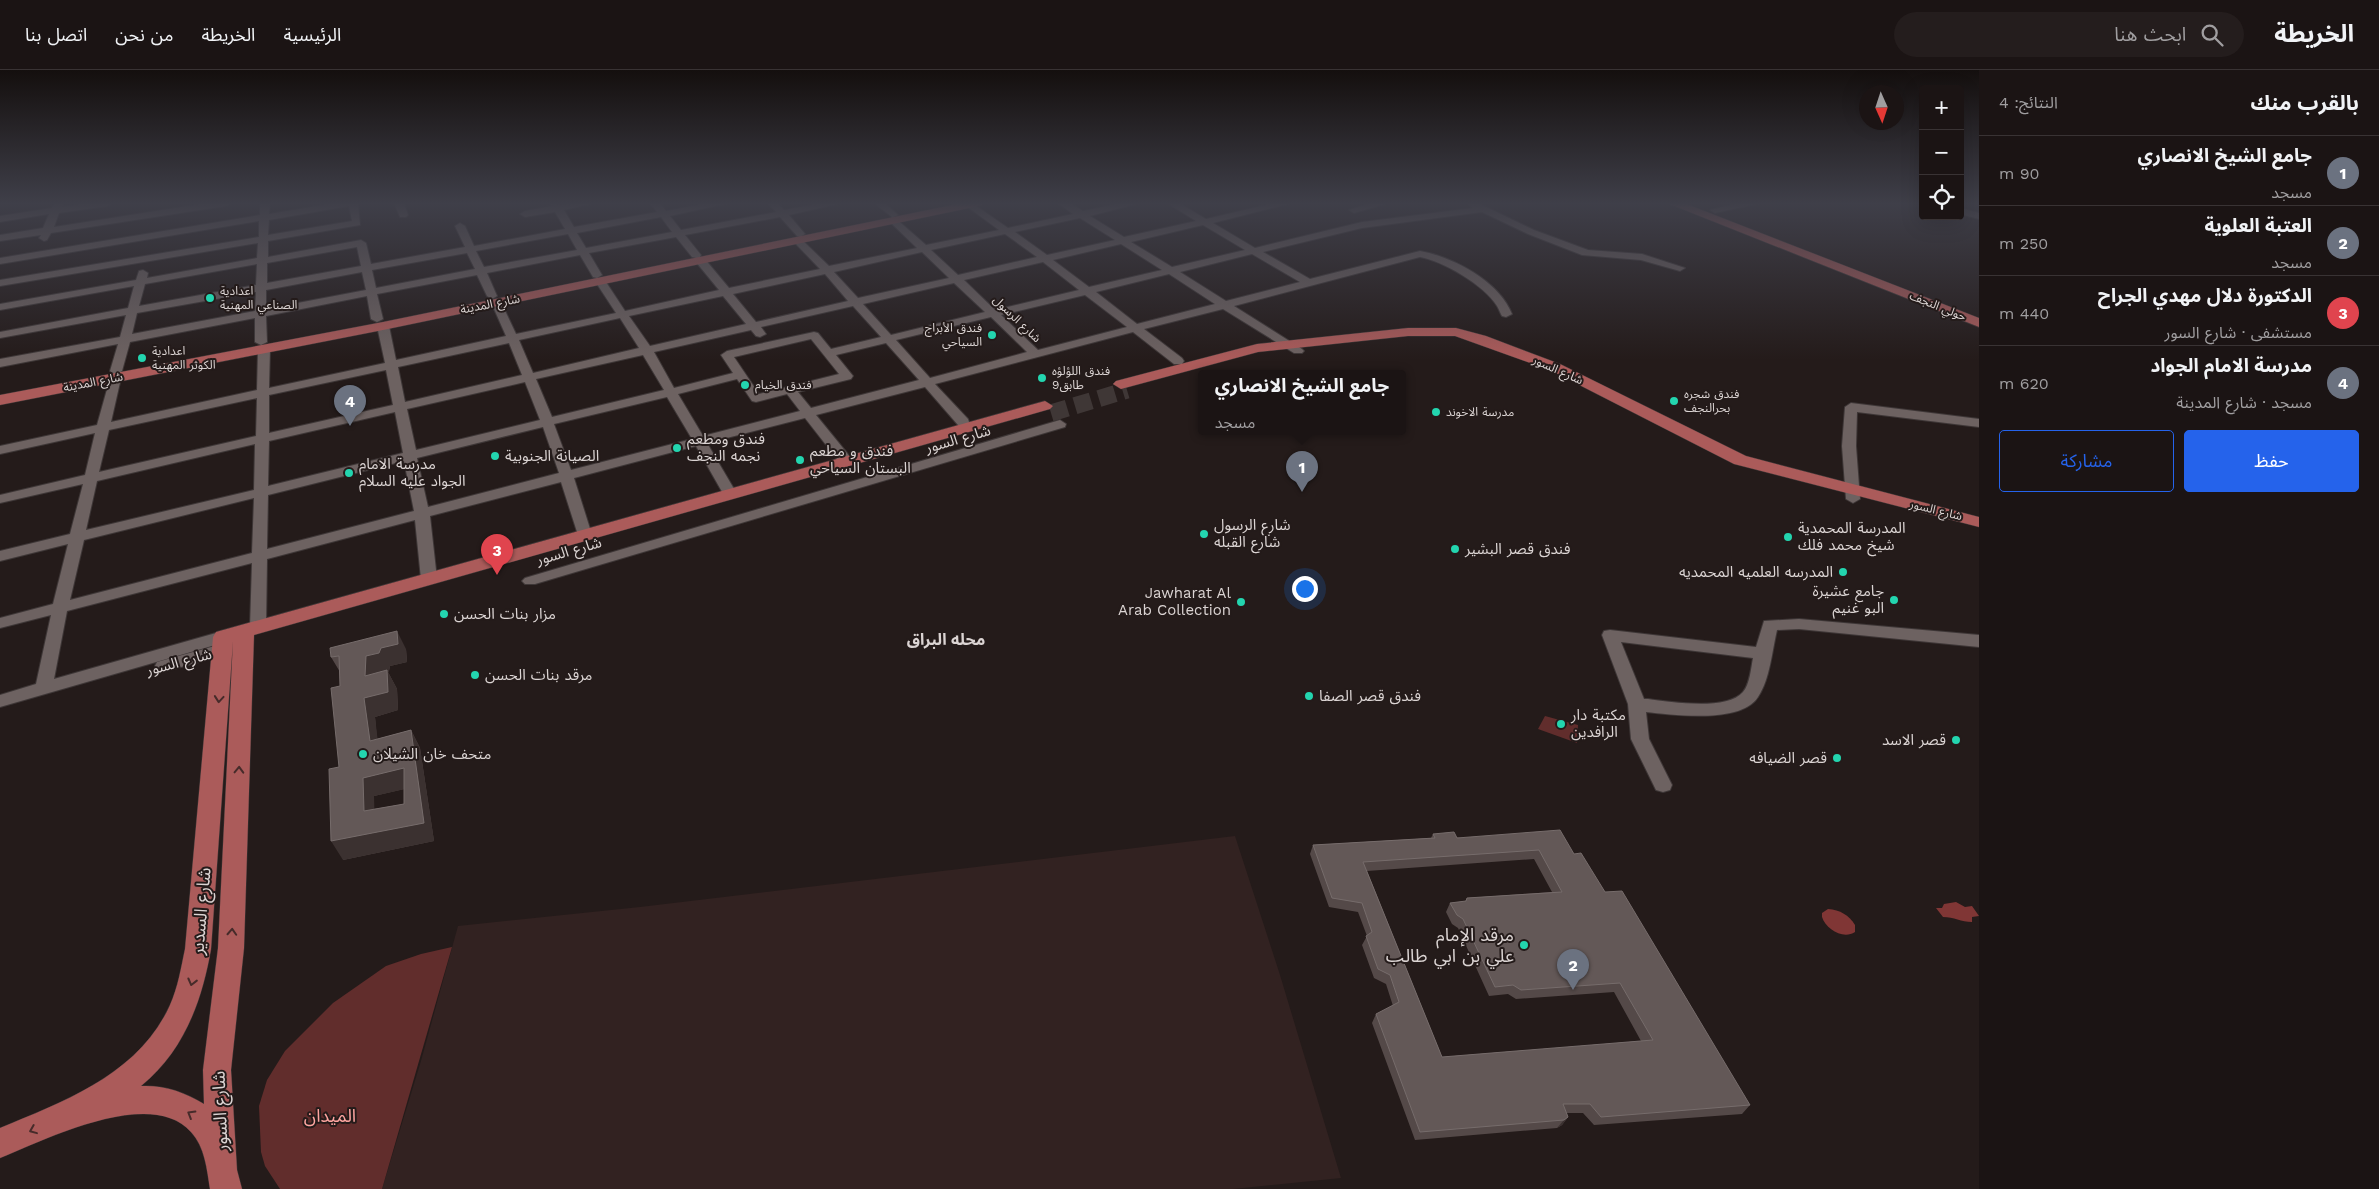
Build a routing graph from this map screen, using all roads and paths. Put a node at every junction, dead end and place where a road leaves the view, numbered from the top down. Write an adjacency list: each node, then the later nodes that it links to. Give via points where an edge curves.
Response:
1 (36, 255): 31 (street)
2 (37, 255): 44 (street)
3 (164, 255): 28 (street)
4 (262, 255): 29 (street)
5 (290, 255): 29 (street)
6 (363, 255): 33 (street)
7 (436, 255): 33 (street)
8 (473, 255): 36 (street)
9 (566, 255): 36 (street)
10 (585, 255): 38 (street)
11 (707, 255): 26 (main road, شارع المدينة)
12 (814, 255): 35 (street)
13 (895, 255): 35 (street)
14 (931, 255): 39 (street, شارع الرسول)
15 (1040, 255): 30 (street)
16 (1068, 255): 30 (street)
17 (1146, 255): 37 (street)
18 (1237, 255): 37 (street)
19 (1261, 255): 41 (street)
20 (1420, 255): 41 (street)
21 (1429, 255): 58 (street, via 1471,277 1503,306)
22 (1617, 255): 27 (street)
23 (1636, 255): 27 (street)
24 (1815, 255): 49 (main road, حولي النجف)
25 (1826, 255): 49 (main road)
26 (698, 257): 38 (main road, شارع المدينة); 48 (street)
27 (1642, 257): 34 (street)
28 (147, 258): 32 (street); 40 (street)
29 (262, 260): 40 (street); 43 (street)
30 (1047, 260): 39 (street); 46 (street)
31 (0, 261)
32 (96, 267): 44 (street); 45 (street)
33 (367, 268): 43 (street); 47 (street)
34 (1680, 268)
35 (827, 270): 48 (street); 51 (street)
36 (482, 271): 47 (street); 50 (street)
37 (1172, 271): 46 (street); 52 (street)
38 (599, 278): 50 (main road, شارع المدينة); 60 (street)
39 (958, 280): 51 (street); 57 (street, شارع الرسول)
40 (141, 282): 45 (street); 54 (street)
41 (1307, 282): 52 (street)
42 (0, 283): 44 (street)
43 (261, 287): 54 (street); 56 (street)
44 (21, 291): 45 (street); 53 (street); 65 (street)
45 (89, 291)
46 (1088, 291): 57 (street); 64 (street)
47 (372, 292): 56 (street); 61 (street)
48 (726, 292): 60 (street); 63 (street)
49 (1931, 298): 55 (main road); 59 (main road, حولي النجف)
50 (494, 299): 61 (main road, شارع المدينة); 66 (street)
51 (856, 303): 63 (street); 68 (street)
52 (1226, 304): 64 (street); 71 (street)
53 (0, 307)
54 (134, 310): 65 (street); 67 (street)
55 (1975, 311): 59 (main road, via 1952,308)
56 (260, 314): 67 (street); 69 (street)
57 (994, 314): 68 (street); 73 (street, شارع الرسول)
58 (1506, 314)
59 (1956, 314): 62 (main road, حولي النجف)
60 (625, 315): 66 (street); 72 (street)
61 (380, 322): 69 (main road, شارع المدينة); 77 (street)
62 (1979, 323)
63 (754, 327): 70 (street); 72 (street)
64 (1134, 327): 73 (street); 75 (street)
65 (1, 336)
66 (513, 338): 77 (street); 80 (street)
67 (127, 339): 76 (street); 78 (street)
68 (888, 339): 74 (street); 81 (street)
69 (263, 345): 78 (main road, شارع المدينة); 84 (street)
70 (770, 345): 74 (street, via 814,335); 79 (street, via 727,355)
71 (1294, 347): 82 (main road, شارع السور); 104 (main road, شارع السور, via 1430,339 1464,341 1552,375 1722,462)
72 (647, 351): 80 (street); 85 (street)
73 (1035, 353): 81 (street)
74 (829, 354): 83 (street, via 847,376)
75 (1178, 361)
76 (0, 363)
77 (392, 366): 84 (street); 88 (street)
78 (116, 375): 86 (main road, شارع المدينة); 87 (main road, شارع المدينة); 94 (street)
79 (741, 375): 83 (street, via 756,398); 85 (street)
80 (529, 378): 88 (street); 92 (street)
81 (926, 382): 89 (street); 91 (street)
82 (1124, 387)
83 (790, 390): 89 (street)
84 (263, 393): 94 (street); 95 (street)
85 (670, 393): 92 (street); 96 (street)
86 (0, 395)
87 (0, 400)
88 (400, 408): 95 (street); 98 (street)
89 (808, 413): 96 (street); 99 (street)
90 (1052, 414): 103 (main road, شارع السور); 114 (street); 117 (main road, شارع السور)
91 (963, 422)
92 (547, 423): 98 (street); 100 (street)
93 (1979, 423): 104 (street, via 1851,407 1849,446)
94 (105, 428): 97 (street); 101 (street)
95 (262, 439): 101 (street); 102 (street)
96 (700, 441): 100 (street); 103 (street)
97 (0, 450)
98 (410, 456): 102 (street); 106 (street)
99 (842, 456)
100 (568, 475): 106 (street); 109 (street)
101 (92, 478): 105 (street); 110 (street)
102 (261, 492): 110 (street); 112 (street)
103 (730, 494): 109 (main road, شارع السور)
104 (1853, 494): 107 (main road, شارع السور); 108 (main road, شارع السور)
105 (0, 500)
106 (422, 513): 112 (street); 113 (street)
107 (1979, 522)
108 (1979, 532)
109 (585, 535): 113 (main road, شارع السور)
110 (78, 537): 111 (street); 115 (street)
111 (0, 556)
112 (259, 556): 115 (street); 117 (street)
113 (429, 579): 117 (main road, شارع السور)
114 (530, 581)
115 (60, 608): 116 (street); 121 (street)
116 (0, 623)
117 (238, 638): 120 (street, شارع السور); 126 (main road, شارع السدير, one-way to 117); 127 (main road, شارع السدير, one-way to 127)
118 (1979, 641): 119 (street, via 1784,624 1770,625)
119 (1763, 654): 123 (street, via 1753,690 1743,702 1722,708 1693,709); 123 (street, via 1610,635)
120 (135, 668): 121 (street, شارع السور); 124 (street, شارع السور)
121 (44, 688): 122 (street, شارع السور)
122 (0, 701)
123 (1637, 704): 125 (street, via 1640,739)
124 (0, 712)
125 (1663, 785)
126 (237, 808): 127 (main road); 128 (main road, شارع السدير, one-way to 126, via 231,948)
127 (209, 817): 129 (main road, شارع السدير, one-way to 129, via 195,968 179,1020 148,1062 123,1084)
128 (220, 1033): 131 (main road, شارع السور, via 217,1070)
129 (67, 1116): 130 (main road, one-way to 130); 131 (main road, one-way to 129, via 212,1138 200,1119 174,1103 142,1099 103,1104)
130 (0, 1143)
131 (224, 1179)

